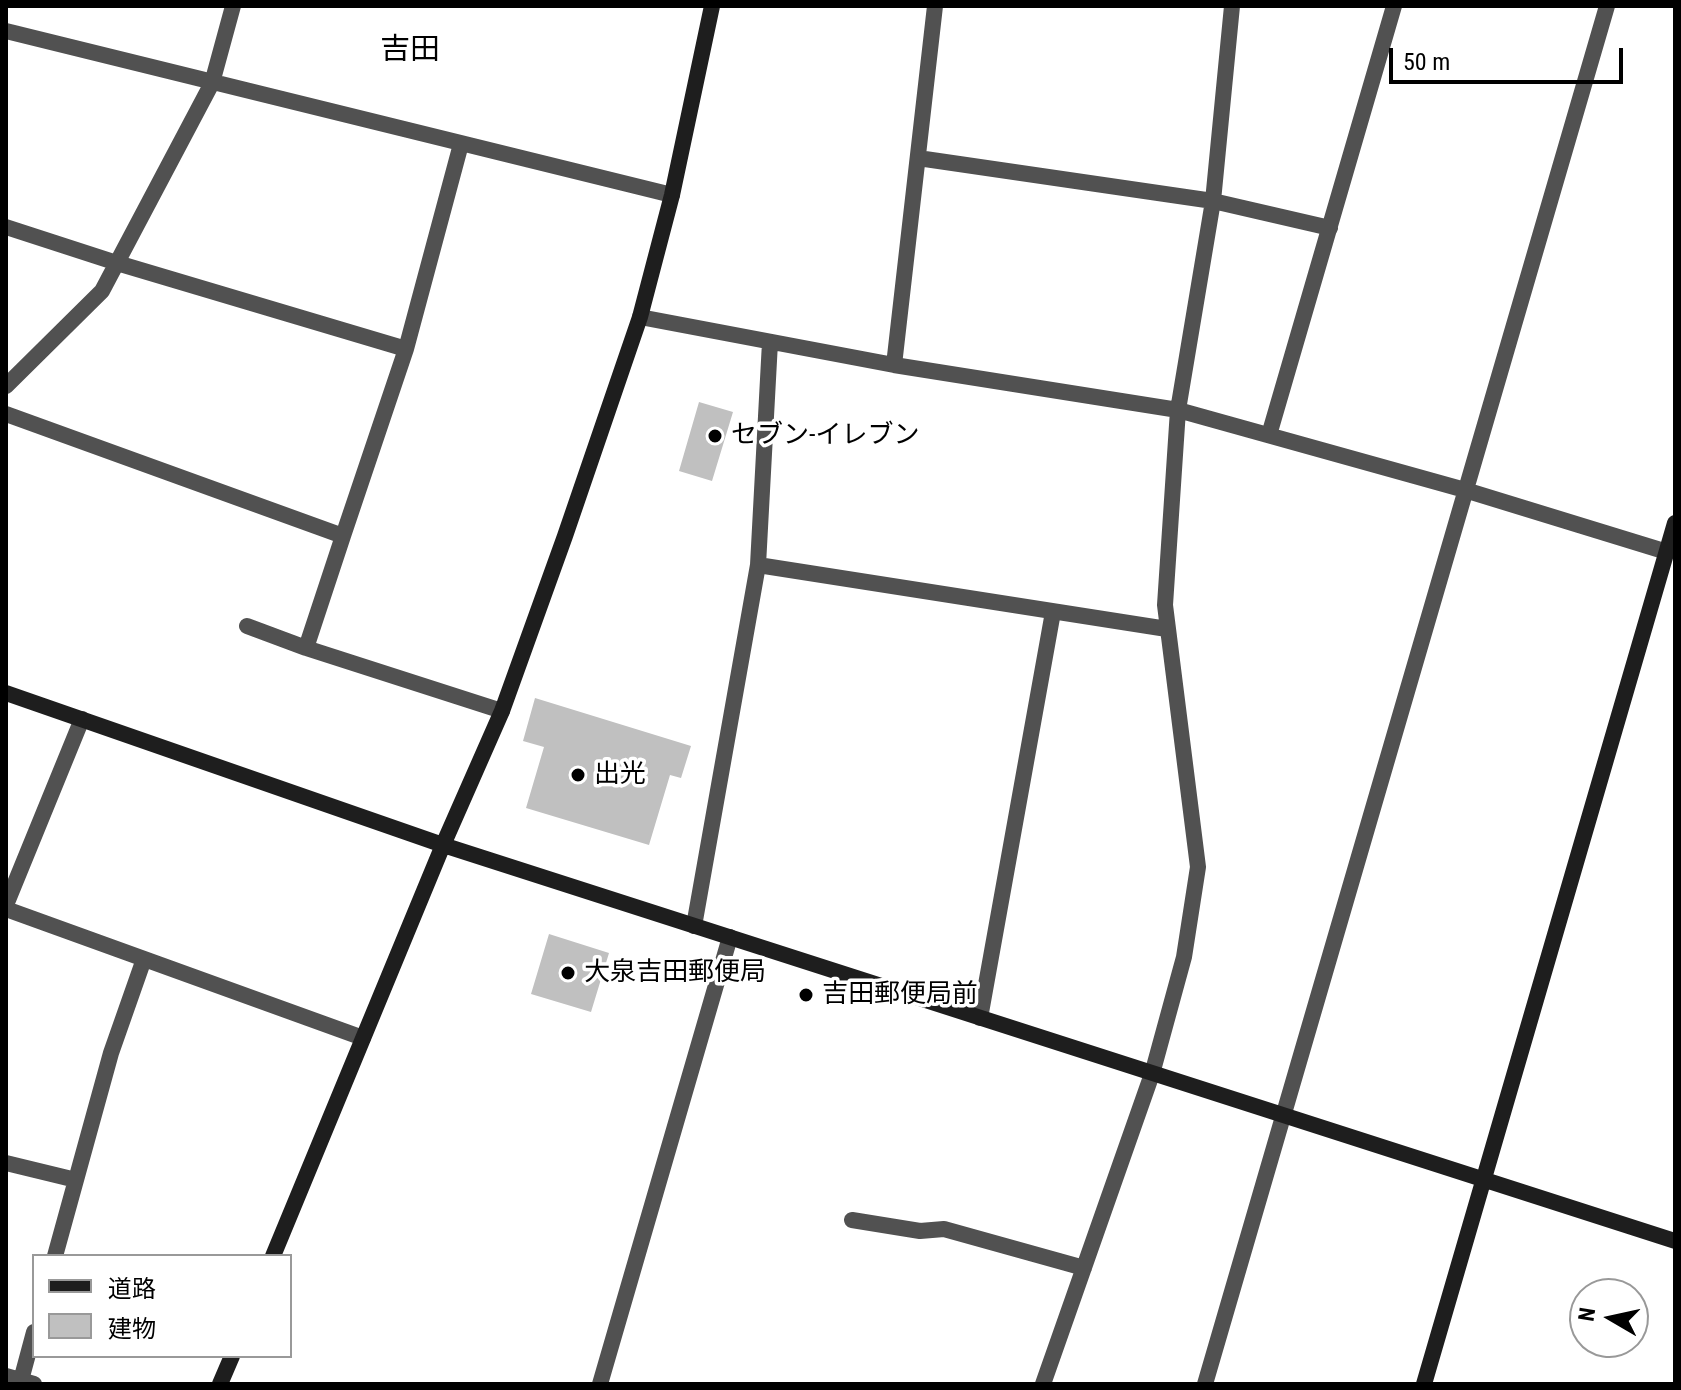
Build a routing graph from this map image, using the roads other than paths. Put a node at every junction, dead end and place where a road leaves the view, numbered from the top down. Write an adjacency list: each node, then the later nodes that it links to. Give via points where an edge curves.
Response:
1 (233, 6): 8 (street)
2 (712, 6): 11 (street)
3 (935, 6): 10 (street)
4 (1232, 6): 12 (street)
5 (1394, 6): 14 (street)
6 (1607, 6): 24 (street)
7 (6, 31): 8 (street)
8 (212, 83): 9 (street); 15 (street)
9 (461, 144): 11 (street); 18 (street)
10 (918, 158): 12 (street); 19 (street)
11 (672, 195): 16 (street)
12 (1213, 201): 14 (street); 21 (street)
13 (6, 227): 15 (street)
14 (1330, 228): 23 (street)
15 (117, 263): 18 (street); 20 (street, via 102,291)
16 (640, 317): 17 (street); 34 (street)
17 (770, 342): 19 (street); 28 (street)
18 (406, 349): 26 (street)
19 (894, 365): 21 (street)
20 (6, 386)
21 (1178, 410): 23 (street); 31 (street)
22 (6, 414): 26 (street)
23 (1269, 435): 24 (street)
24 (1465, 490): 27 (street); 44 (street)
25 (1675, 523): 27 (street)
26 (343, 536): 32 (street)
27 (1667, 552): 47 (street)
28 (758, 565): 29 (street); 38 (street)
29 (1053, 612): 31 (street); 41 (street)
30 (247, 626): 32 (street)
31 (1167, 629): 43 (street, via 1198,867 1184,957)
32 (306, 648): 34 (street)
33 (6, 693): 35 (street)
34 (502, 711): 36 (street)
35 (82, 719): 36 (street); 37 (street)
36 (443, 845): 38 (street); 42 (street)
37 (6, 907): 40 (street)
38 (694, 926): 39 (street)
39 (730, 937): 41 (street); 57 (street)
40 (144, 959): 42 (street); 46 (street)
41 (980, 1018): 43 (street)
42 (363, 1038): 51 (street)
43 (1152, 1074): 44 (street); 52 (street)
44 (1284, 1116): 47 (street); 59 (street)
45 (6, 1163): 46 (street)
46 (76, 1180): 50 (street)
47 (1484, 1180): 49 (street); 60 (street)
48 (852, 1220): 52 (street, via 920,1231 944,1229)
49 (1675, 1241)
50 (56, 1254)
51 (274, 1254)
52 (1084, 1268): 58 (street)
53 (32, 1339): 55 (street)
54 (231, 1358): 56 (street)
55 (20, 1381)
56 (220, 1384)
57 (600, 1384)
58 (1043, 1384)
59 (1205, 1384)
60 (1424, 1384)

